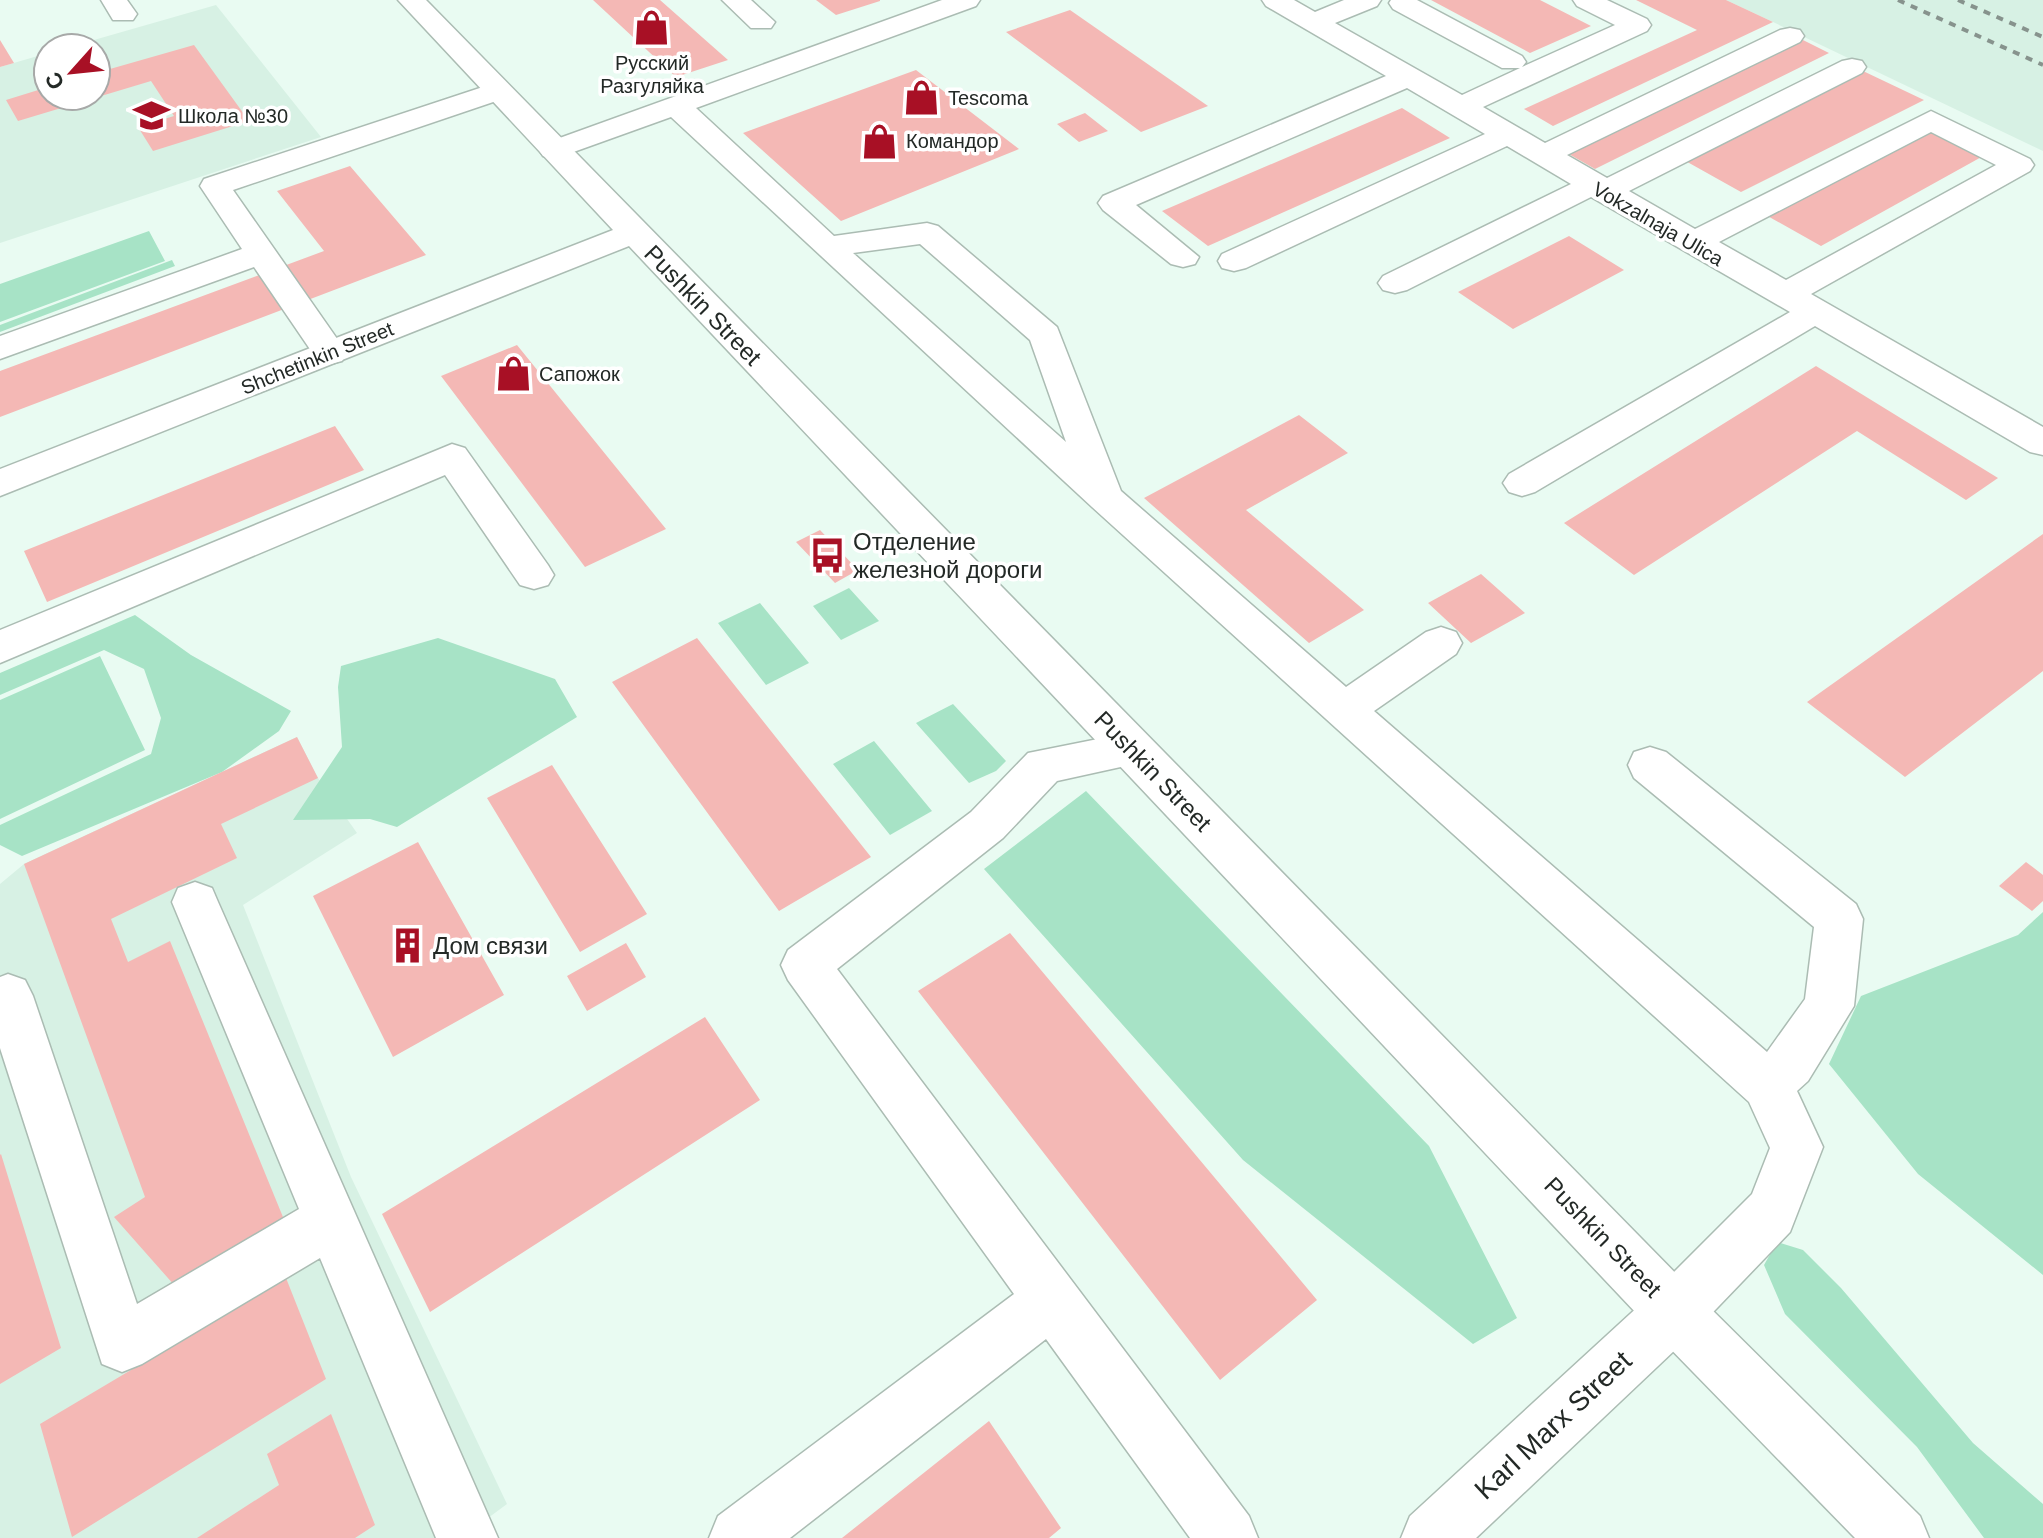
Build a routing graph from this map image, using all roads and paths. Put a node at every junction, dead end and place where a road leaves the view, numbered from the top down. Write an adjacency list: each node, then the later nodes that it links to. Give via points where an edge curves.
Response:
1 (411, 0): 15 (main road, Pushkin Street)
2 (735, 0): 8 (main road)
3 (967, 0): 16 (main road)
4 (1275, 0): 9 (main road, Vokzalnaja Ulica)
5 (1368, 0): 9 (main road)
6 (1586, 0): 17 (main road, via 1637,25)
7 (1402, 3): 10 (main road)
8 (761, 22)
9 (1313, 22): 12 (main road, Vokzalnaja Ulica)
10 (1453, 30): 12 (main road); 13 (main road)
11 (1790, 36): 20 (main road)
12 (1406, 58): 17 (main road, Vokzalnaja Ulica); 26 (main road, via 1114,203)
13 (1512, 62)
14 (1852, 67): 21 (main road)
15 (498, 91): 19 (main road, Pushkin Street); 25 (main road, via 215,186)
16 (674, 104): 19 (main road); 24 (main road)
17 (1460, 107): 18 (main road, Vokzalnaja Ulica)
18 (1507, 135): 20 (main road, Vokzalnaja Ulica); 27 (main road)
19 (554, 150): 22 (main road, Pushkin Street)
20 (1542, 156): 21 (main road, Vokzalnaja Ulica)
21 (1597, 188): 23 (main road, Vokzalnaja Ulica); 28 (main road)
22 (634, 233): 31 (main road, Shchetinkin Street); 40 (main road, Pushkin Street)
23 (1692, 243): 29 (main road, Vokzalnaja Ulica); 29 (main road, via 1931,120 2019,165)
24 (827, 247): 35 (main road); 35 (main road, via 927,233 1045,335)
25 (261, 253): 30 (main road); 31 (main road)
26 (1183, 257)
27 (1234, 261)
28 (1395, 283)
29 (1798, 304): 32 (main road, Vokzalnaja Ulica); 34 (main road)
30 (0, 348)
31 (330, 353): 33 (main road, Shchetinkin Street)
32 (2043, 443)
33 (0, 483)
34 (1522, 483)
35 (1105, 498): 39 (main road)
36 (534, 575): 38 (main road, via 452,457)
37 (1441, 643): 39 (main road)
38 (0, 646)
39 (1344, 710): 44 (main road)
40 (1133, 749): 46 (main road, via 1044,766 987,825 805,965); 47 (main road, Pushkin Street)
41 (1650, 765): 44 (main road, via 1839,919 1829,1006 1790,1064)
42 (195, 902): 45 (main road)
43 (0, 1000): 45 (main road, via 8,996 122,1344)
44 (1767, 1085): 47 (main road, Karl Marx Street, via 1797,1147 1771,1213)
45 (331, 1221): 48 (main road)
46 (1051, 1300): 49 (main road); 50 (main road)
47 (1674, 1312): 51 (main road, Karl Marx Street); 52 (main road, Pushkin Street)
48 (467, 1538)
49 (740, 1538)
50 (1227, 1538)
51 (1432, 1538)
52 (1898, 1538)

